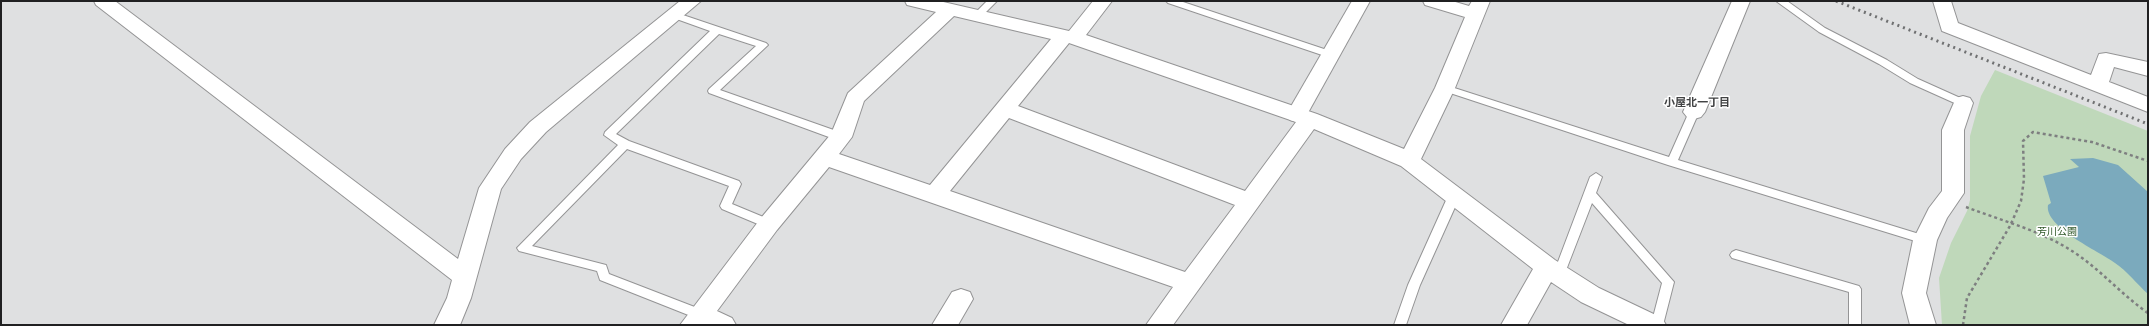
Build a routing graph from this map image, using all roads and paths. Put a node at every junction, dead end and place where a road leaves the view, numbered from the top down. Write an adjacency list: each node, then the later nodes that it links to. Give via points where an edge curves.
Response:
1 (103, 1): 44 (street)
2 (692, 1): 14 (street)
3 (914, 1): 13 (street)
4 (992, 1): 15 (lane)
5 (1103, 1): 17 (street)
6 (1171, 1): 18 (lane)
7 (1361, 1): 18 (street)
8 (1432, 1): 12 (street)
9 (1741, 1): 25 (street)
10 (1781, 1): 22 (lane, via 1822,30 1914,81)
11 (1942, 1): 20 (street, via 1949,27)
12 (1478, 7): 21 (street)
13 (949, 10): 15 (street); 27 (street, via 855,98)
14 (674, 15): 16 (lane); 44 (street, via 538,127 513,154 490,188)
15 (977, 16): 17 (street)
16 (717, 30): 27 (lane, via 763,45 713,91); 28 (lane, via 609,135)
17 (1069, 37): 24 (street); 26 (street)
18 (1332, 55): 26 (street)
19 (2148, 69): 20 (street, via 2106,59)
20 (2098, 86): 23 (street)
21 (1445, 88): 30 (street); 31 (lane)
22 (1963, 103): 41 (street, via 1953,130 1953,193 1937,214)
23 (2148, 105)
24 (1006, 109): 34 (street); 37 (street)
25 (1694, 112): 31 (lane)
26 (1303, 117): 30 (street); 37 (street)
27 (841, 137): 29 (street)
28 (625, 144): 39 (lane, via 735,184 726,206); 48 (lane, via 523,248 602,268 604,277)
29 (825, 157): 34 (street); 39 (street)
30 (1409, 161): 36 (street)
31 (1672, 162): 41 (lane)
32 (2148, 162): 40 (path, via 2130,154 2080,140 2033,132 2023,141 2022,158 2026,177 2021,201)
33 (1596, 177): 35 (lane)
34 (936, 194): 45 (street)
35 (1590, 194): 43 (lane); 56 (lane, via 1668,282)
36 (1454, 196): 43 (street); 53 (lane, via 1414,285)
37 (1249, 201): 45 (street)
38 (1963, 206): 40 (path)
39 (769, 224): 48 (street)
40 (2010, 224): 47 (path, via 2048,238 2074,252 2099,270 2133,303); 59 (path, via 1966,299)
41 (1925, 240): 58 (street, via 1914,293)
42 (1736, 255): 57 (lane, via 1855,289)
43 (1553, 271): 54 (street); 55 (street, via 1590,295)
44 (464, 276): 49 (street, via 459,298)
45 (1190, 283): 52 (street)
46 (961, 299): 51 (street)
47 (2148, 313)
48 (697, 320): 50 (street)
49 (447, 325)
50 (723, 325)
51 (945, 325)
52 (1158, 325)
53 (1400, 325)
54 (1514, 325)
55 (1653, 325)
56 (1657, 325)
57 (1855, 325)
58 (1923, 325)
59 (1963, 325)

